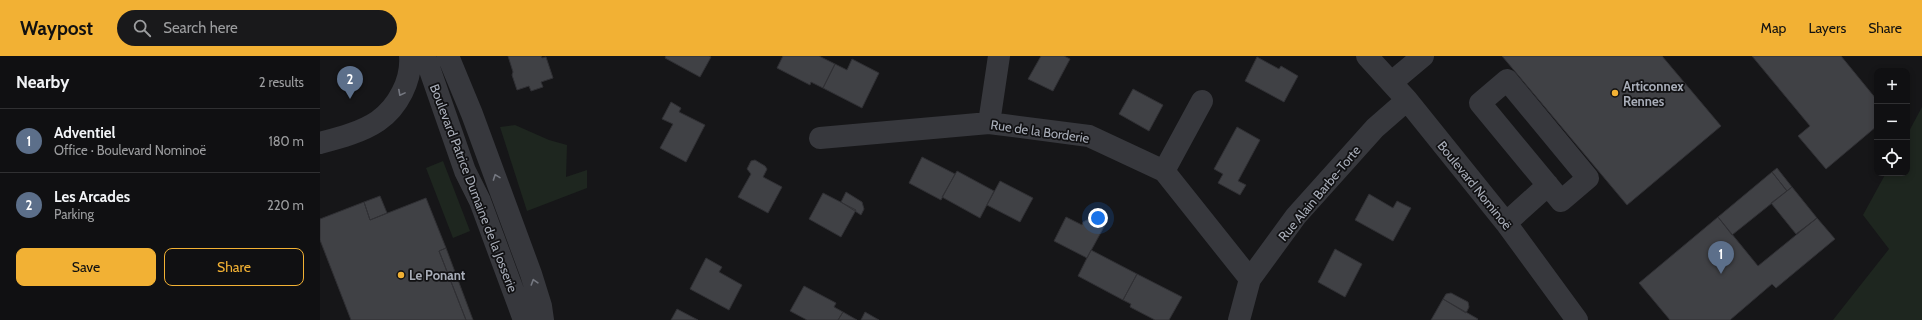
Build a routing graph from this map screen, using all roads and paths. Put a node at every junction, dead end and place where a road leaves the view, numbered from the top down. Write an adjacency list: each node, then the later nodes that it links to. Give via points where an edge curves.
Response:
1 (410, 56): 12 (street, one-way to 12, via 406,83 390,110 378,121)
2 (425, 56): 17 (street, Boulevard Patrice Dumaine de la Josserie, via 465,171 480,202)
3 (448, 56): 18 (street, Boulevard Patrice Dumaine de la Josserie, one-way to 3, via 532,274)
4 (999, 56): 10 (street)
5 (1367, 56): 7 (street, Boulevard Nominoë)
6 (1423, 56): 7 (street)
7 (1392, 82): 8 (street, Boulevard Nominoë)
8 (1407, 100): 15 (street, Boulevard Nominoë); 16 (street, Rue Alain Barbe-Torte, via 1375,128 1296,216)
9 (1202, 101): 13 (street)
10 (989, 124): 11 (street, Rue de la Borderie); 13 (street, Rue de la Borderie, via 1089,136)
11 (820, 138)
12 (320, 143)
13 (1164, 171): 16 (street, Rue de la Borderie)
14 (1548, 185): 14 (street, via 1561,200 1588,178 1507,80 1480,103); 15 (street)
15 (1506, 223): 20 (street, Boulevard Nominoë)
16 (1250, 279): 19 (street, Rue Alain Barbe-Torte)
17 (524, 320)
18 (542, 320)
19 (1239, 320)
20 (1577, 320)

